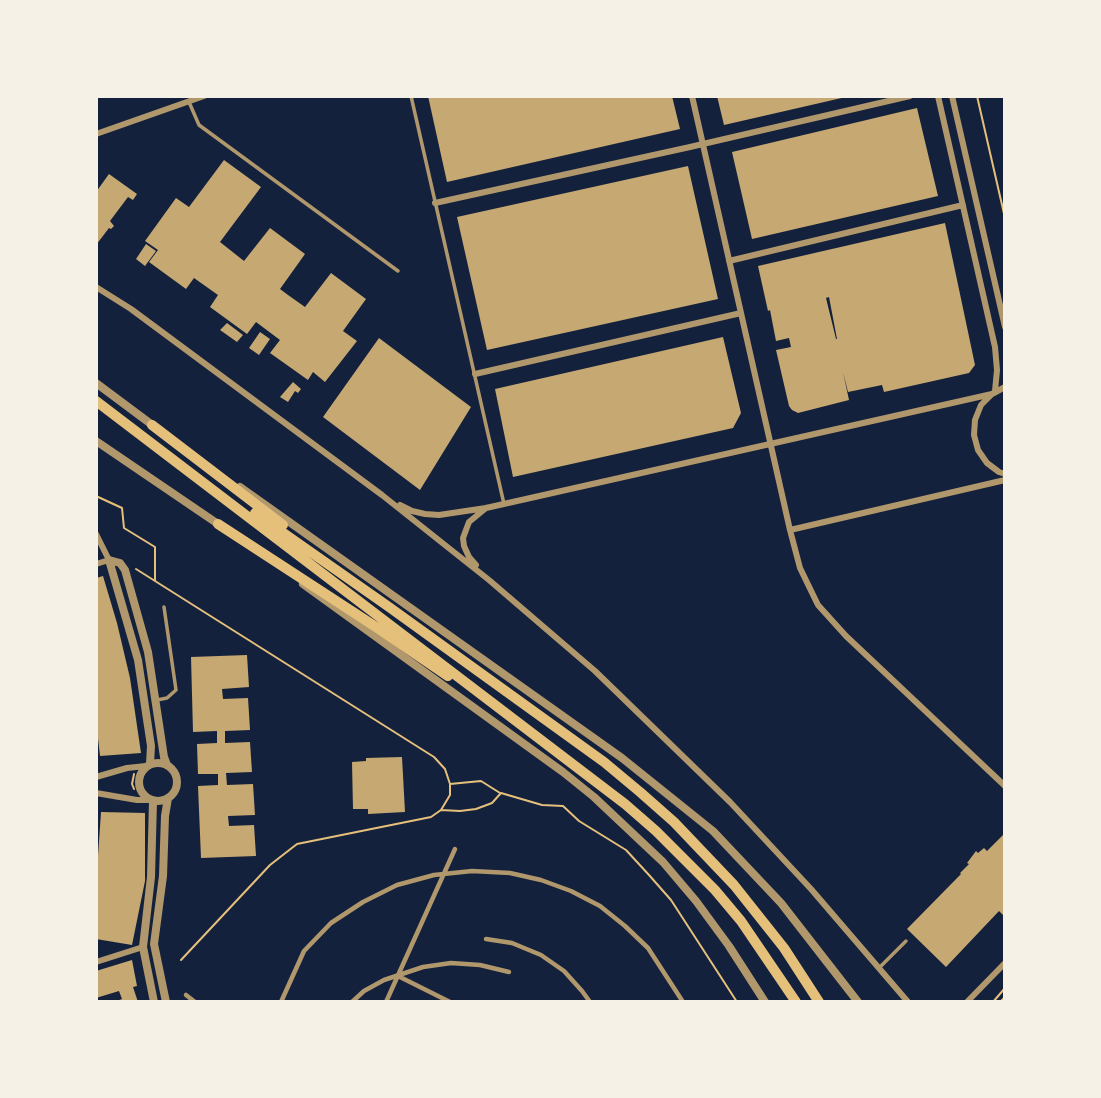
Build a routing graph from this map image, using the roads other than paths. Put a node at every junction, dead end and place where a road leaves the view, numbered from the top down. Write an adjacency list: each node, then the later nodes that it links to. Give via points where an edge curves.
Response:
1 (204, 96): 7 (street)
2 (411, 96): 10 (lane)
3 (692, 96): 9 (street)
4 (910, 96): 9 (street)
5 (938, 96): 11 (street)
6 (951, 96): 16 (street)
7 (189, 102): 8 (street); 13 (lane, via 199,125)
8 (96, 134)
9 (703, 144): 10 (street); 12 (street)
10 (435, 203): 17 (lane)
11 (963, 205): 12 (street); 20 (street, via 995,346)
12 (729, 261): 15 (street)
13 (398, 271)
14 (96, 286): 27 (street)
15 (741, 313): 17 (street); 25 (street)
16 (1005, 327)
17 (475, 374): 28 (lane)
18 (96, 383): 22 (street)
19 (1005, 387): 20 (street)
20 (993, 392): 25 (street); 26 (street, via 981,405 974,435 987,463)
21 (96, 401): 23 (main road)
22 (152, 425): 37 (main road); 70 (street, via 622,758 713,831 782,903)
23 (145, 437): 37 (main road); 39 (main road)
24 (96, 441): 30 (street)
25 (770, 443): 28 (street); 31 (street)
26 (1005, 477): 31 (street)
27 (382, 495): 29 (street, via 425,514); 35 (street)
28 (504, 504): 29 (street)
29 (486, 508): 35 (street, via 469,522 463,538 469,557)
30 (218, 524): 39 (main road); 67 (street, via 594,797 688,891)
31 (790, 530): 43 (street, via 800,568 818,605)
32 (96, 534): 33 (street)
33 (109, 559): 34 (street); 38 (street, via 125,570 148,652); 40 (street, via 138,660 151,746)
34 (96, 564)
35 (489, 580): 54 (street, via 681,752)
36 (164, 607): 38 (lane, via 176,690)
37 (389, 607): 69 (main road, via 604,762 674,822 752,906)
38 (155, 700): 41 (street)
39 (558, 752): 68 (main road, via 656,831 715,890)
40 (148, 765): 41 (street); 42 (street); 46 (street, via 139,787)
41 (167, 765): 45 (street, via 177,779 176,790)
42 (96, 777)
43 (1005, 786)
44 (96, 793): 46 (street)
45 (168, 799): 46 (street); 60 (street, via 154,944)
46 (152, 800): 51 (street)
47 (455, 849): 48 (street)
48 (444, 874): 56 (street); 62 (street, via 397,885 331,923 304,950); 66 (street, via 472,870 510,873 541,880 600,906 648,948)
49 (486, 939): 65 (street, via 541,955 569,975)
50 (906, 941): 54 (lane)
51 (144, 947): 52 (street); 59 (street)
52 (96, 962)
53 (1005, 963): 72 (street)
54 (879, 968): 71 (street)
55 (509, 972): 56 (street, via 451,963)
56 (397, 976): 58 (street); 63 (street); 64 (street)
57 (186, 995): 61 (street)
58 (450, 1001)
59 (154, 1002)
60 (166, 1002)
61 (195, 1002)
62 (281, 1002)
63 (352, 1002)
64 (386, 1002)
65 (590, 1002)
66 (683, 1002)
67 (765, 1002)
68 (796, 1002)
69 (819, 1002)
70 (858, 1002)
71 (908, 1002)
72 (967, 1002)

